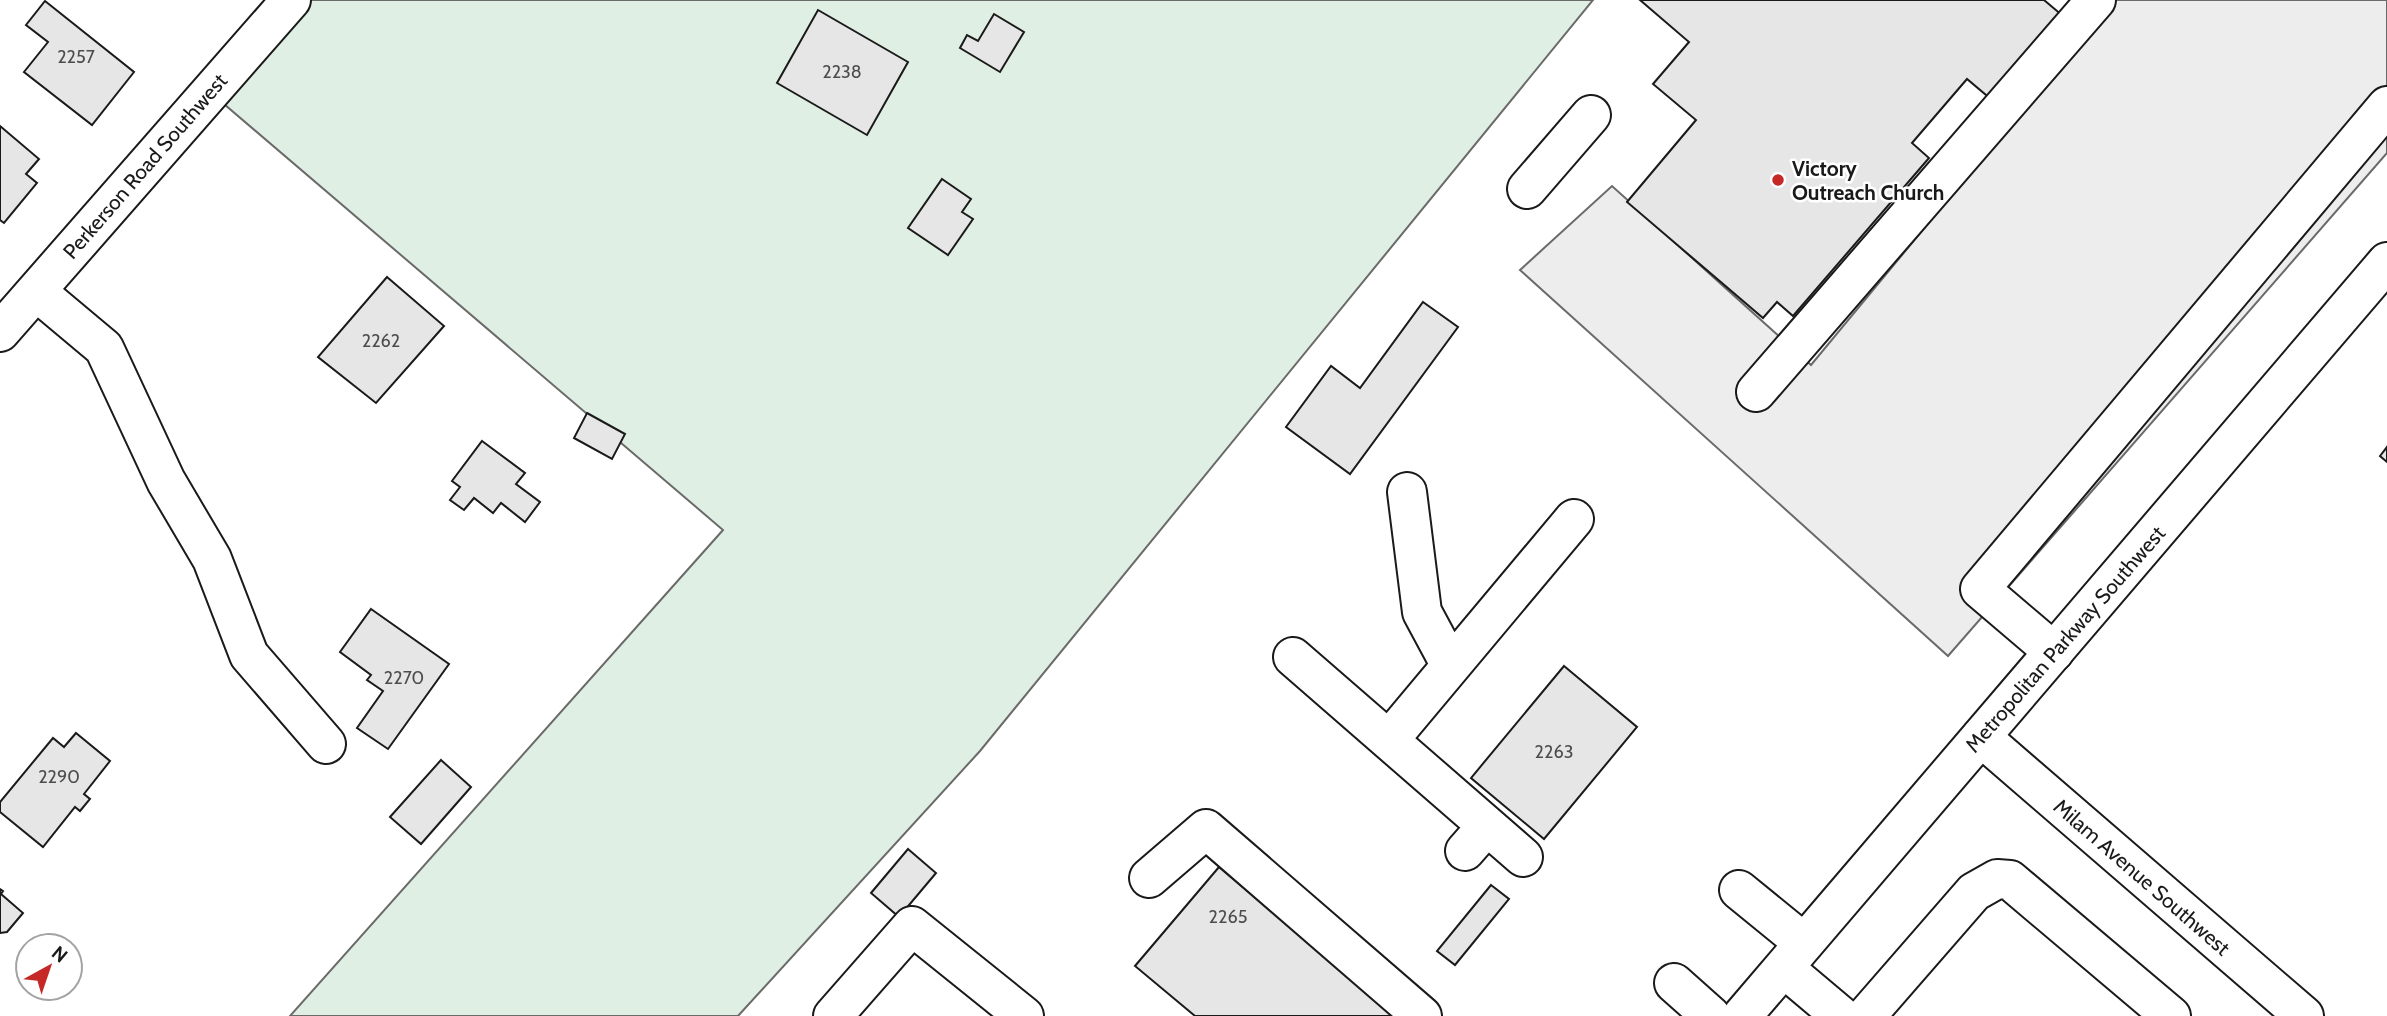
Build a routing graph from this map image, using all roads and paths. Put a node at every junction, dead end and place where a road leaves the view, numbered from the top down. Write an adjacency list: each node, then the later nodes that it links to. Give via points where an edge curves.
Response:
1 (291, 0): 7 (street, Perkerson Road Southwest)
2 (2096, 0): 9 (street)
3 (2387, 106): 12 (street, via 1980,589)
4 (1591, 115): 5 (street)
5 (1527, 189)
6 (2387, 262): 12 (street, Metropolitan Parkway Southwest)
7 (36, 291): 8 (street, Perkerson Road Southwest); 17 (street, via 104,348 166,481 212,559 249,655)
8 (0, 332)
9 (1756, 392)
10 (1407, 492): 14 (street, via 1422,612)
11 (1574, 519): 14 (street)
12 (2054, 652): 15 (street, Metropolitan Parkway Southwest)
13 (1293, 657): 16 (street)
14 (1451, 666): 16 (street)
15 (1981, 737): 21 (street, Metropolitan Parkway Southwest); 31 (street, Milam Avenue Southwest)
16 (1389, 740): 18 (street, via 1476,839)
17 (327, 744)
18 (1523, 857)
19 (1149, 877): 25 (street, via 1206,829)
20 (1739, 891): 21 (street)
21 (1794, 956): 27 (street, Metropolitan Parkway Southwest); 28 (street)
22 (1674, 983): 26 (street)
23 (833, 1016): 24 (street, via 912,926)
24 (1024, 1016)
25 (1422, 1016)
26 (1711, 1016)
27 (1742, 1016)
28 (1841, 1016)
29 (1866, 1016): 30 (street, via 1974,892 1997,880 2010,880)
30 (2171, 1016)
31 (2304, 1016)

